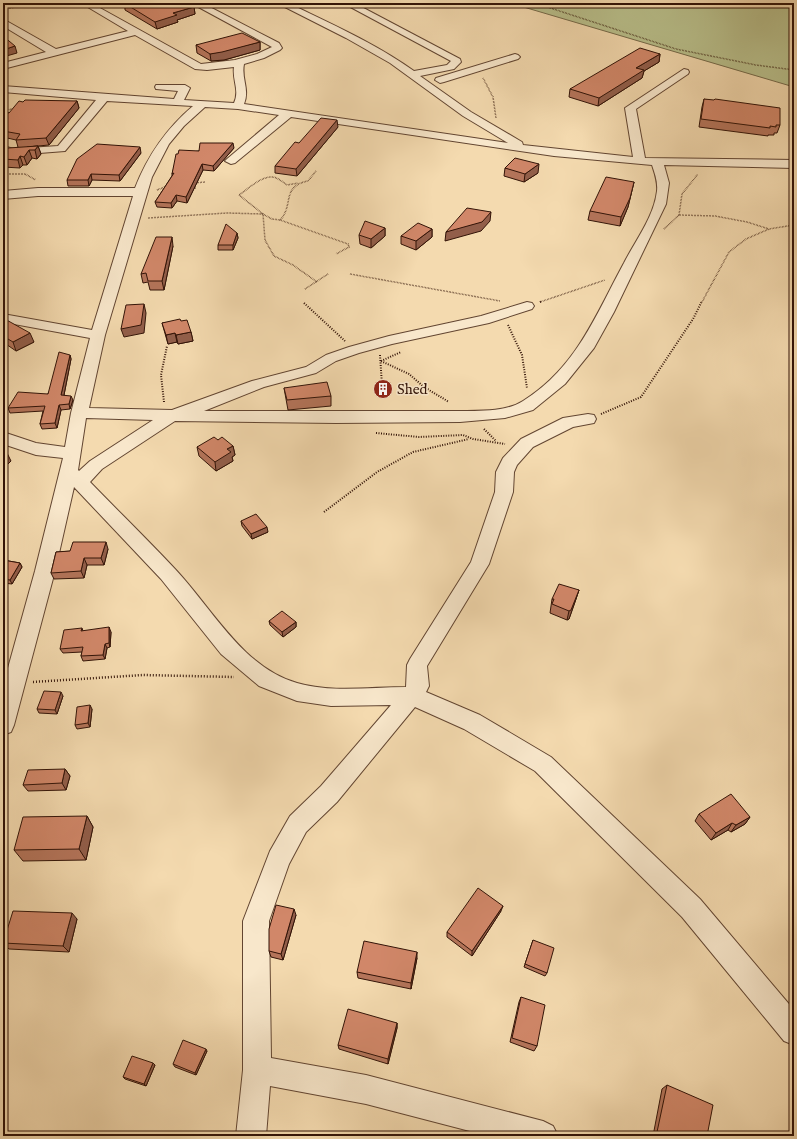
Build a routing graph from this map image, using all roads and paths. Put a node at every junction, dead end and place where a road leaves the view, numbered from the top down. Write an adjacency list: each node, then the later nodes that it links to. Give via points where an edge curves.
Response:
1 (43, 3): 7 (path)
2 (85, 3): 9 (street)
3 (195, 3): 12 (street, via 276,45 272,51)
4 (281, 3): 18 (street, via 349,36)
5 (347, 3): 18 (street, via 455,59 456,62 450,67)
6 (536, 3): 16 (path, via 676,49)
7 (3, 9)
8 (3, 22): 10 (street)
9 (135, 32): 10 (street); 14 (street)
10 (53, 52): 13 (street)
11 (515, 57): 15 (street)
12 (240, 61): 14 (street, via 214,67); 26 (street, via 236,74 243,89 243,97)
13 (3, 66)
14 (195, 66): 21 (street)
15 (477, 69): 19 (street); 28 (path, via 493,92 497,110)
16 (794, 70)
17 (684, 72): 32 (street, via 630,108)
18 (414, 74): 19 (street)
19 (427, 84): 28 (street, via 467,114)
20 (160, 88): 21 (street)
21 (185, 88): 24 (street)
22 (3, 89): 23 (street)
23 (104, 98): 24 (street); 30 (street, via 61,149 14,152)
24 (178, 102): 25 (street)
25 (202, 104): 26 (street); 45 (street, via 178,124 162,143 147,171)
26 (238, 106): 27 (street)
27 (289, 113): 29 (street); 31 (street)
28 (495, 130): 29 (street)
29 (524, 148): 32 (street)
30 (3, 149)
31 (231, 161)
32 (640, 161): 33 (street)
33 (657, 162): 34 (street); 57 (street, via 664,184 660,206)
34 (698, 162): 35 (street); 48 (path, via 699,173 682,194)
35 (794, 164)
36 (316, 171): 40 (path, via 308,181)
37 (3, 174): 44 (path, via 32,175 36,179)
38 (205, 182): 39 (path)
39 (192, 183)
40 (298, 183): 47 (path, via 287,185 273,177 239,195); 50 (path, via 290,192 284,216)
41 (169, 186): 45 (path)
42 (190, 188): 43 (path)
43 (197, 188)
44 (38, 192): 45 (street); 46 (street)
45 (140, 194): 49 (street)
46 (3, 195)
47 (263, 214): 49 (path, via 206,214); 50 (path); 58 (path, via 265,240 274,256)
48 (679, 215): 52 (path, via 715,216); 53 (path)
49 (132, 220): 64 (street)
50 (280, 220): 54 (path, via 348,244 347,250)
51 (794, 225): 52 (path)
52 (769, 229): 72 (path, via 746,239 729,252 693,319 642,397)
53 (662, 232)
54 (336, 254)
55 (328, 274): 58 (path)
56 (350, 274): 61 (path)
57 (623, 277): 61 (path, via 607,279); 68 (street, via 598,331 577,360 552,386)
58 (317, 282): 59 (path)
59 (305, 289)
60 (304, 303): 66 (path)
61 (527, 306): 62 (street)
62 (504, 313): 66 (street, via 460,326 389,340); 68 (path, via 506,322 521,346 528,380)
63 (3, 318): 64 (street)
64 (98, 335): 69 (street)
65 (167, 346): 70 (path, via 161,375 164,407)
66 (354, 350): 70 (street, via 331,358 311,370 258,384)
67 (382, 385): 71 (path, via 381,361 409,374 424,387)
68 (526, 407): 71 (street)
69 (79, 413): 70 (street); 76 (street)
70 (171, 416): 71 (street); 76 (street, via 96,465)
71 (472, 416): 75 (path, via 497,441)
72 (588, 419): 80 (street, via 569,422 527,443 509,462 505,472 504,492 480,564 417,665 418,686)
73 (370, 432): 75 (path, via 419,437 463,435)
74 (3, 438): 76 (street, via 43,451)
75 (469, 439): 77 (path, via 413,452 383,468)
76 (73, 469): 79 (street); 80 (street, via 168,574 228,648 266,680 297,692 331,697)
77 (324, 512)
78 (235, 677): 79 (path, via 143,675)
79 (14, 683): 81 (street)
80 (412, 696): 82 (street, via 472,722 543,764 691,908); 83 (street, via 329,794 298,824 278,859 256,921)
81 (3, 725)
82 (794, 1031)
83 (257, 1070): 84 (street); 85 (street, via 363,1088)
84 (251, 1136)
85 (543, 1136)

